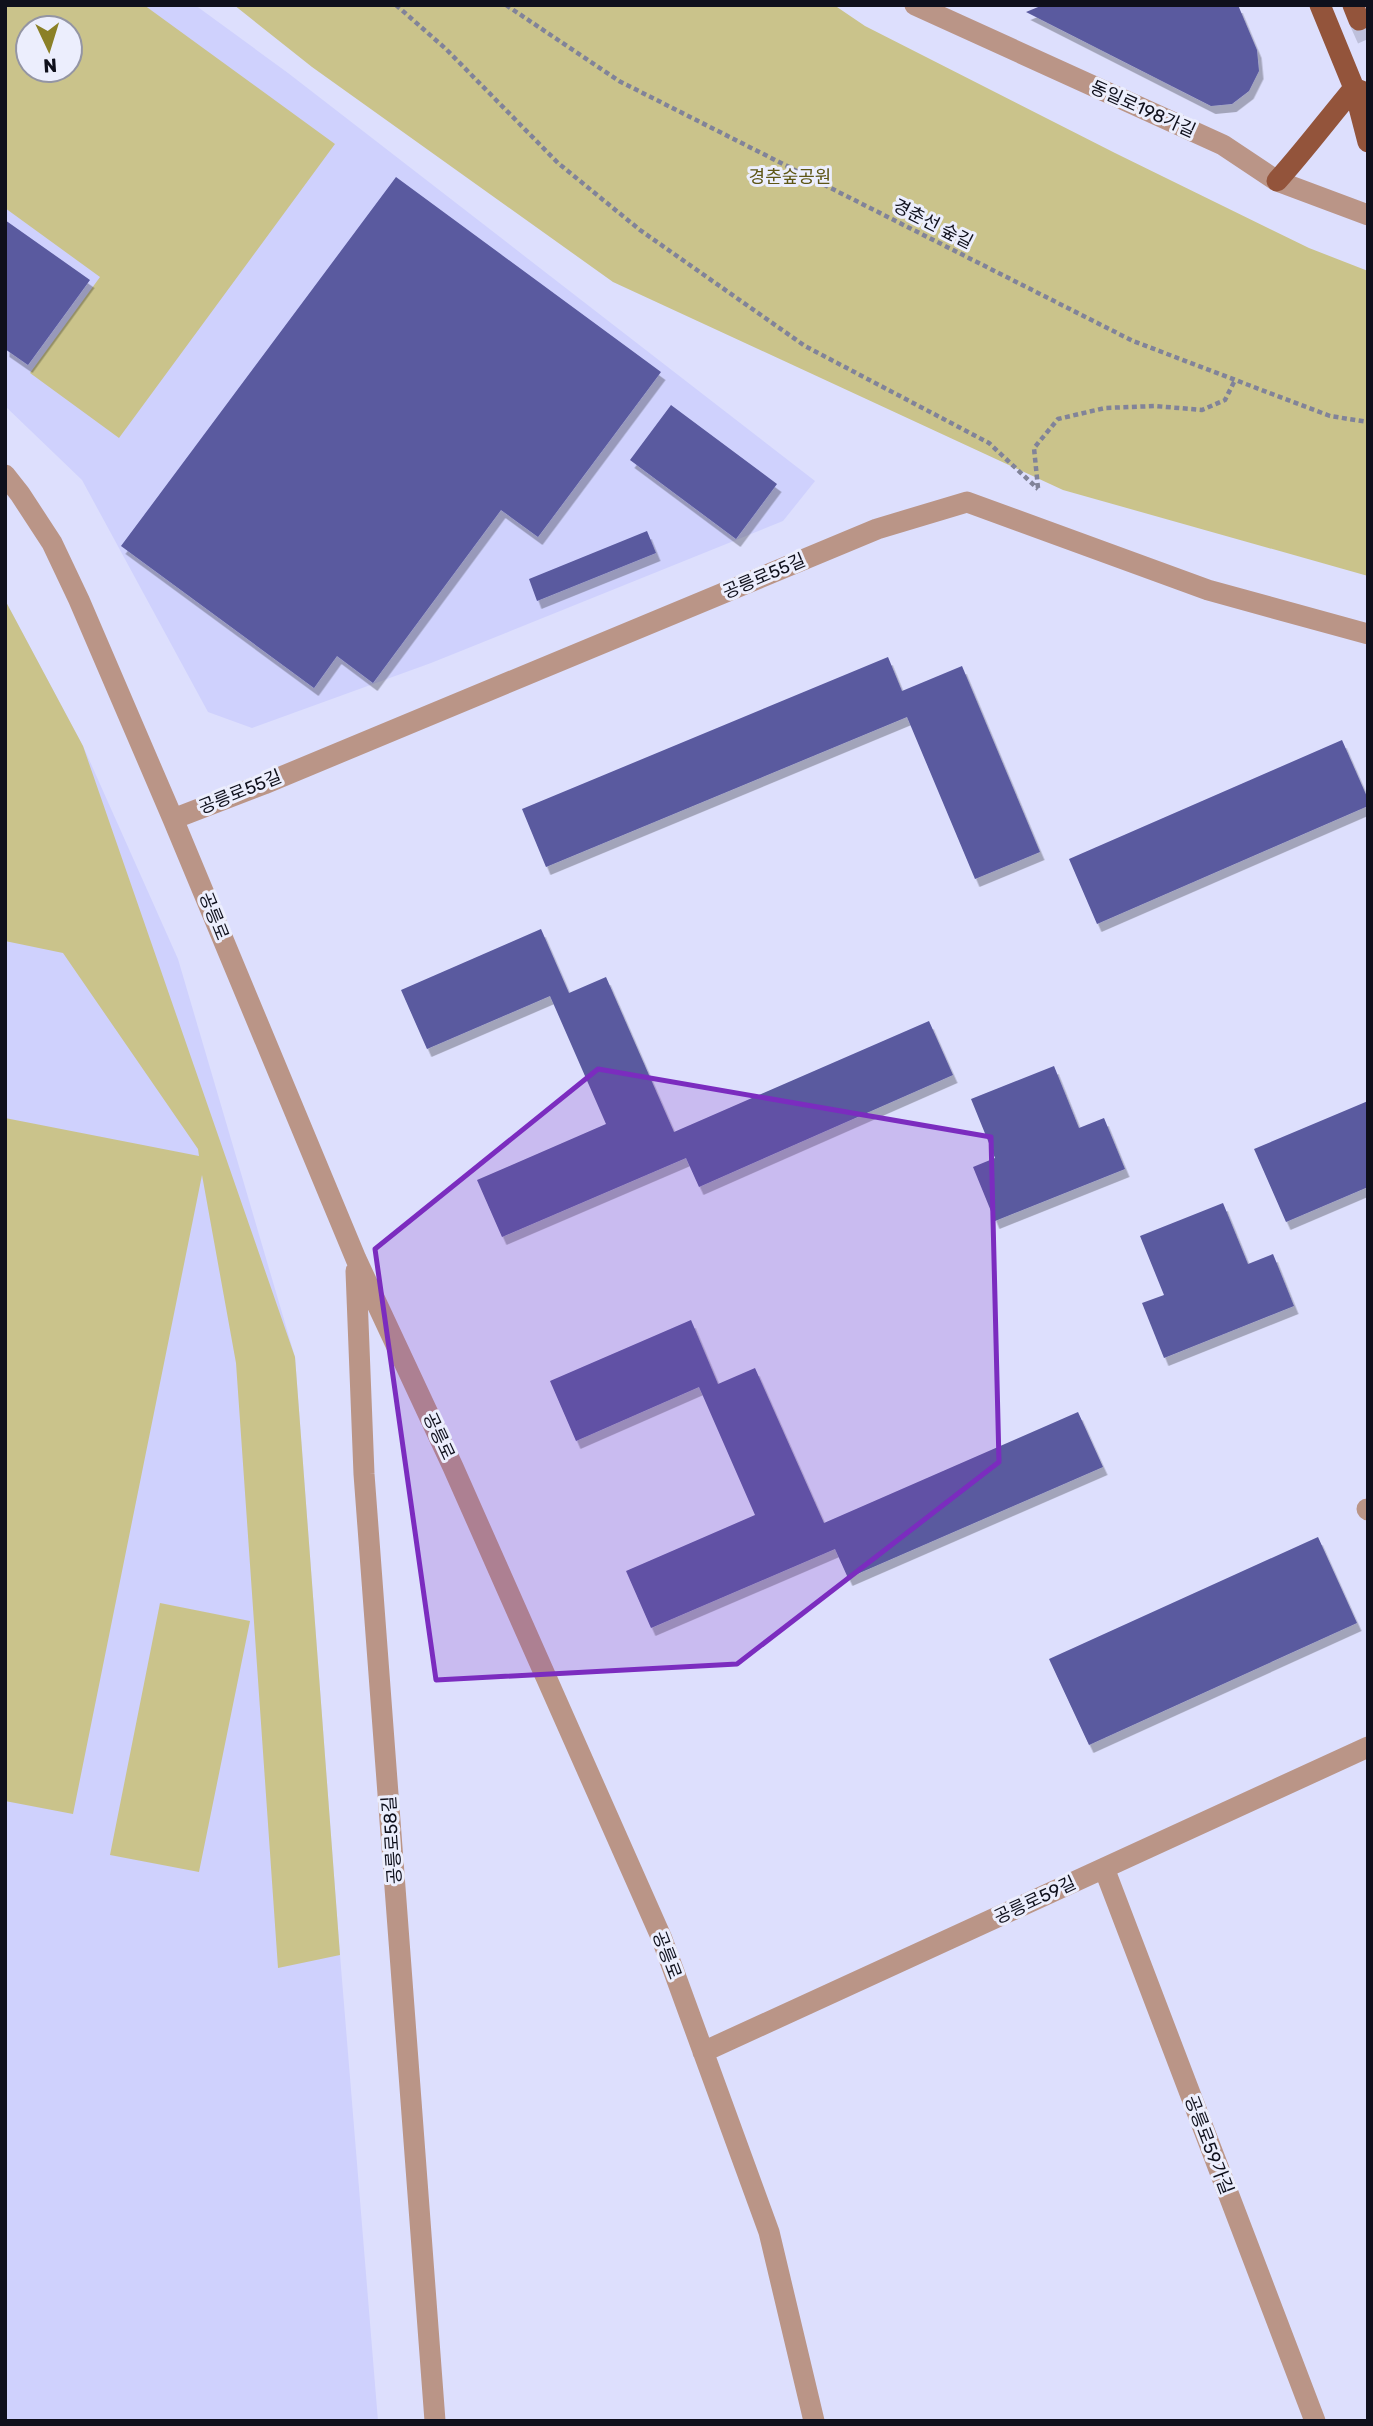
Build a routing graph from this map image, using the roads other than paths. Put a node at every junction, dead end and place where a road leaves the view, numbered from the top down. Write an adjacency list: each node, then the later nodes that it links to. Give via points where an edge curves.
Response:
1 (915, 5): 5 (street, 동일로198가길, via 1223,145)
2 (1320, 5): 3 (main road)
3 (1361, 91): 4 (main road); 5 (main road, via 1328,119)
4 (1368, 142)
5 (1277, 181): 6 (street, 동일로198가길)
6 (1368, 215)
7 (5, 475): 9 (street, 공릉로, via 52,543)
8 (1368, 634): 9 (street, 공릉로55길, via 1208,590 967,502 877,529)
9 (173, 819): 10 (street, 공릉로)
10 (356, 1259): 13 (street, 공릉로, via 662,1939); 14 (street, 공릉로58길, via 364,1474)
11 (1368, 1747): 12 (street, 공릉로59길)
12 (1104, 1868): 13 (street, 공릉로59길); 16 (street, 공릉로59가길)
13 (703, 2052): 15 (street, 공릉로, via 769,2232)
14 (435, 2421)
15 (814, 2421)
16 (1315, 2421)

